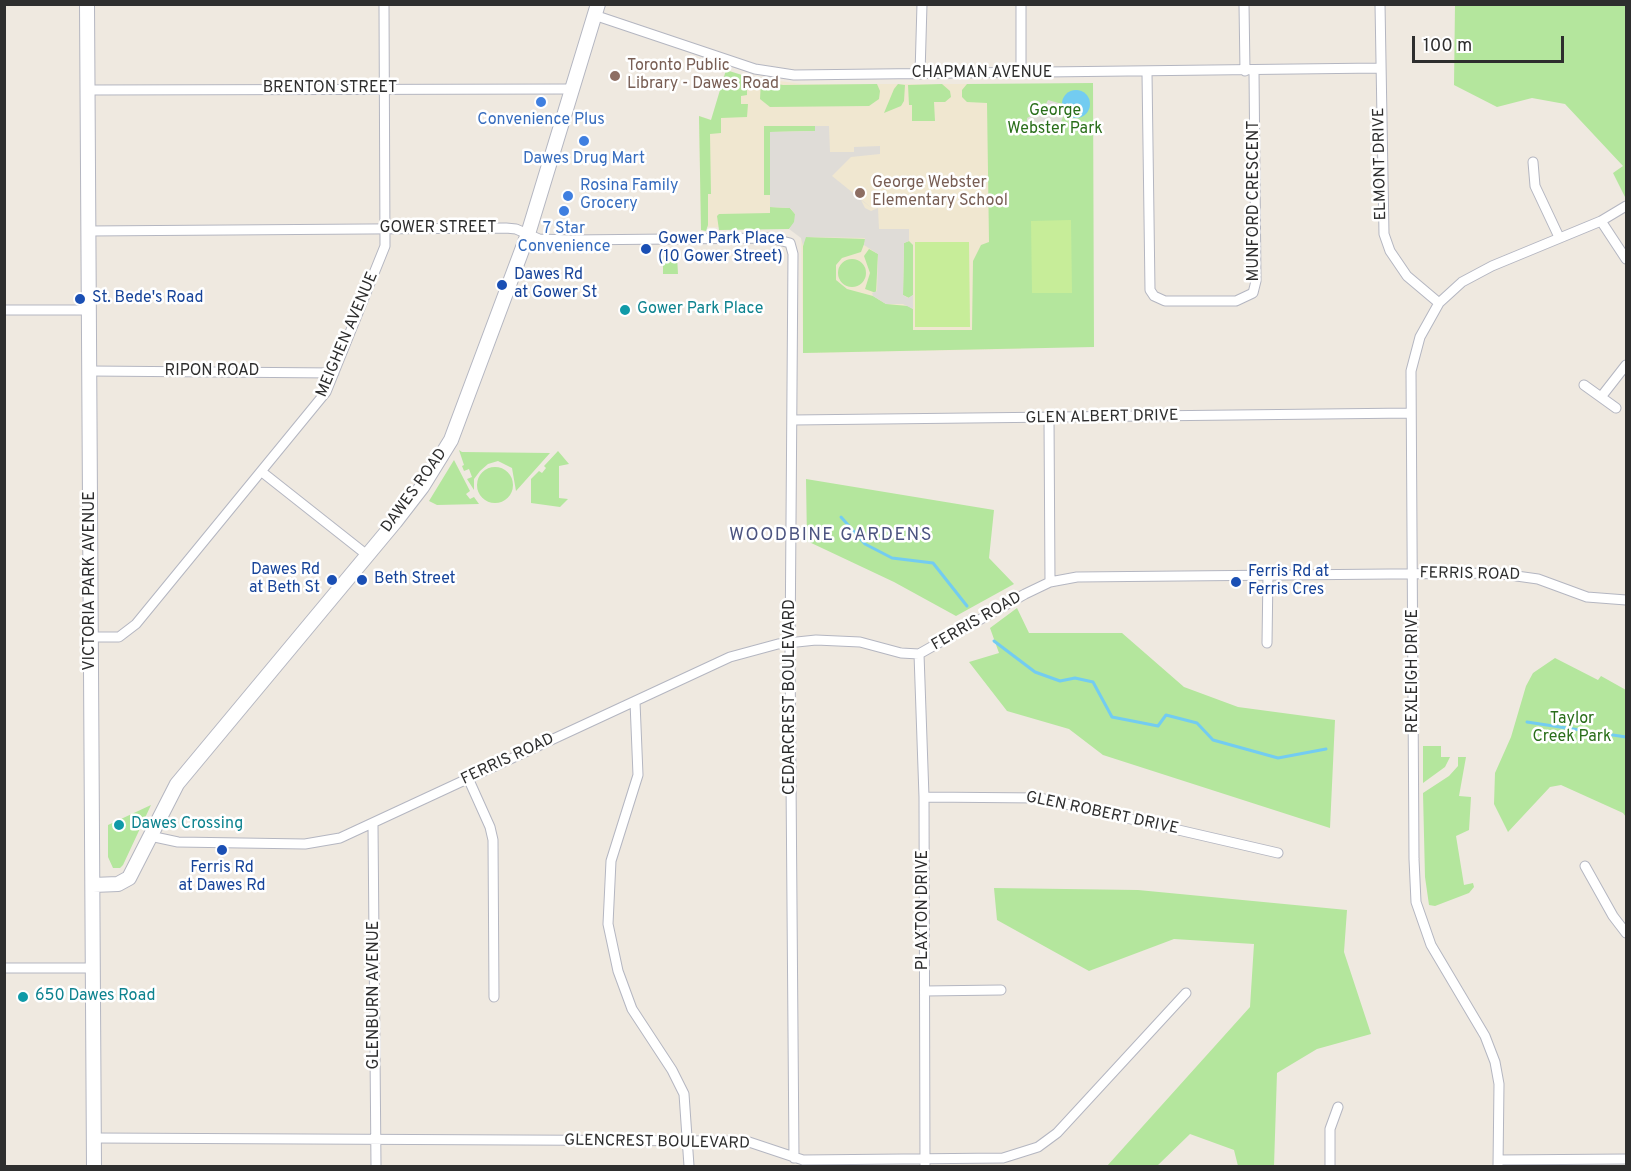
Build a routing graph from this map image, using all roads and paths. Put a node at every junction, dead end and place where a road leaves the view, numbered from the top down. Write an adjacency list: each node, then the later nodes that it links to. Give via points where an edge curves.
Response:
1 (87, 4): 15 (main road, VICTORIA PARK AVENUE)
2 (384, 4): 13 (street, MEIGHEN AVENUE)
3 (922, 4): 11 (street)
4 (1021, 4): 12 (street)
5 (1244, 4): 9 (street)
6 (1380, 4): 8 (street, ELMONT DRIVE)
7 (596, 10): 11 (street, CHAPMAN AVENUE, via 775,73); 14 (main road, DAWES ROAD)
8 (1379, 69): 9 (street, CHAPMAN AVENUE); 25 (street, ELMONT DRIVE, via 1384,234 1402,271)
9 (1249, 71): 10 (street, CHAPMAN AVENUE); 10 (street, MUNFORD CRESCENT, via 1256,281 1253,293 1236,301 1165,301 1150,290)
10 (1147, 73): 12 (street, CHAPMAN AVENUE)
11 (920, 74): 12 (street, CHAPMAN AVENUE)
12 (1022, 74)
13 (384, 89): 14 (street, BRENTON STREET); 15 (street, BRENTON STREET); 19 (street, MEIGHEN AVENUE)
14 (572, 89): 21 (main road, DAWES ROAD)
15 (88, 90): 20 (main road, VICTORIA PARK AVENUE)
16 (1533, 162): 22 (street, via 1535,186)
17 (1626, 206): 18 (street, REXLEIGH DRIVE)
18 (1601, 221): 22 (street, REXLEIGH DRIVE); 24 (street)
19 (385, 229): 20 (street, GOWER STREET); 21 (street, GOWER STREET, via 506,228); 30 (street, MEIGHEN AVENUE, via 385,246)
20 (89, 231): 27 (main road, VICTORIA PARK AVENUE)
21 (528, 234): 23 (street, GOWER STREET, via 571,240); 38 (main road, DAWES ROAD, via 451,440 422,488)
22 (1559, 237): 25 (street, REXLEIGH DRIVE, via 1470,277)
23 (785, 241): 36 (street, CEDARCREST BOULEVARD, via 793,248)
24 (1626, 260)
25 (1438, 303): 34 (street, REXLEIGH DRIVE, via 1416,348 1410,382)
26 (4, 310): 27 (street)
27 (89, 310): 29 (main road, VICTORIA PARK AVENUE)
28 (1626, 365): 32 (street)
29 (90, 371): 30 (street, RIPON ROAD); 43 (main road, VICTORIA PARK AVENUE)
30 (334, 373): 37 (street, MEIGHEN AVENUE, via 321,401)
31 (1584, 385): 32 (street)
32 (1601, 397): 33 (street)
33 (1616, 408)
34 (1411, 413): 35 (street, GLEN ALBERT DRIVE); 40 (street, REXLEIGH DRIVE)
35 (1048, 418): 36 (street, GLEN ALBERT DRIVE); 41 (street)
36 (793, 420): 44 (street, CEDARCREST BOULEVARD)
37 (262, 472): 38 (street); 43 (street, MEIGHEN AVENUE, via 136,624 119,637)
38 (367, 555): 51 (main road, DAWES ROAD, via 177,784)
39 (1268, 574): 40 (street, FERRIS ROAD); 41 (street, FERRIS ROAD, via 1114,575); 45 (street)
40 (1413, 574): 42 (street, FERRIS ROAD, via 1516,574 1570,593); 70 (street, REXLEIGH DRIVE, via 1416,902 1431,945 1485,1036 1495,1062 1499,1084)
41 (1050, 582): 46 (street, FERRIS ROAD)
42 (1626, 600)
43 (91, 638): 54 (main road, VICTORIA PARK AVENUE)
44 (790, 642): 46 (street, FERRIS ROAD, via 843,640); 47 (street, FERRIS ROAD, via 730,657); 66 (street, CEDARCREST BOULEVARD)
45 (1267, 643)
46 (919, 654): 49 (street, PLAXTON DRIVE)
47 (635, 702): 48 (street, FERRIS ROAD); 65 (street, via 638,775 611,861 608,924 632,1009 682,1089)
48 (468, 778): 50 (street, FERRIS ROAD); 61 (street, via 493,840)
49 (924, 797): 52 (street, GLEN ROBERT DRIVE, via 1040,798); 59 (street, PLAXTON DRIVE)
50 (373, 825): 51 (street, FERRIS ROAD, via 340,838 305,844 177,842); 64 (street, GLENBURN AVENUE)
51 (150, 836): 54 (main road, DAWES ROAD, via 126,881)
52 (1278, 853)
53 (1585, 866): 55 (street)
54 (93, 885): 57 (main road, VICTORIA PARK AVENUE)
55 (1626, 933)
56 (4, 968): 57 (street)
57 (94, 968): 63 (main road, VICTORIA PARK AVENUE)
58 (1001, 990): 59 (street)
59 (925, 991): 69 (street, PLAXTON DRIVE)
60 (1186, 993): 69 (street, GLENCREST BOULEVARD, via 1057,1132 1038,1147 1003,1158)
61 (494, 997)
62 (1338, 1107): 73 (street, via 1330,1129)
63 (95, 1138): 64 (street, GLENCREST BOULEVARD); 68 (main road, VICTORIA PARK AVENUE)
64 (375, 1140): 65 (street, GLENCREST BOULEVARD); 71 (street, GLENBURN AVENUE)
65 (689, 1141): 66 (street, GLENCREST BOULEVARD, via 749,1142); 72 (street)
66 (794, 1158): 69 (street, GLENCREST BOULEVARD)
67 (1626, 1159): 70 (street)
68 (95, 1163)
69 (925, 1163)
70 (1498, 1163)
71 (376, 1167)
72 (689, 1167)
73 (1330, 1167)

